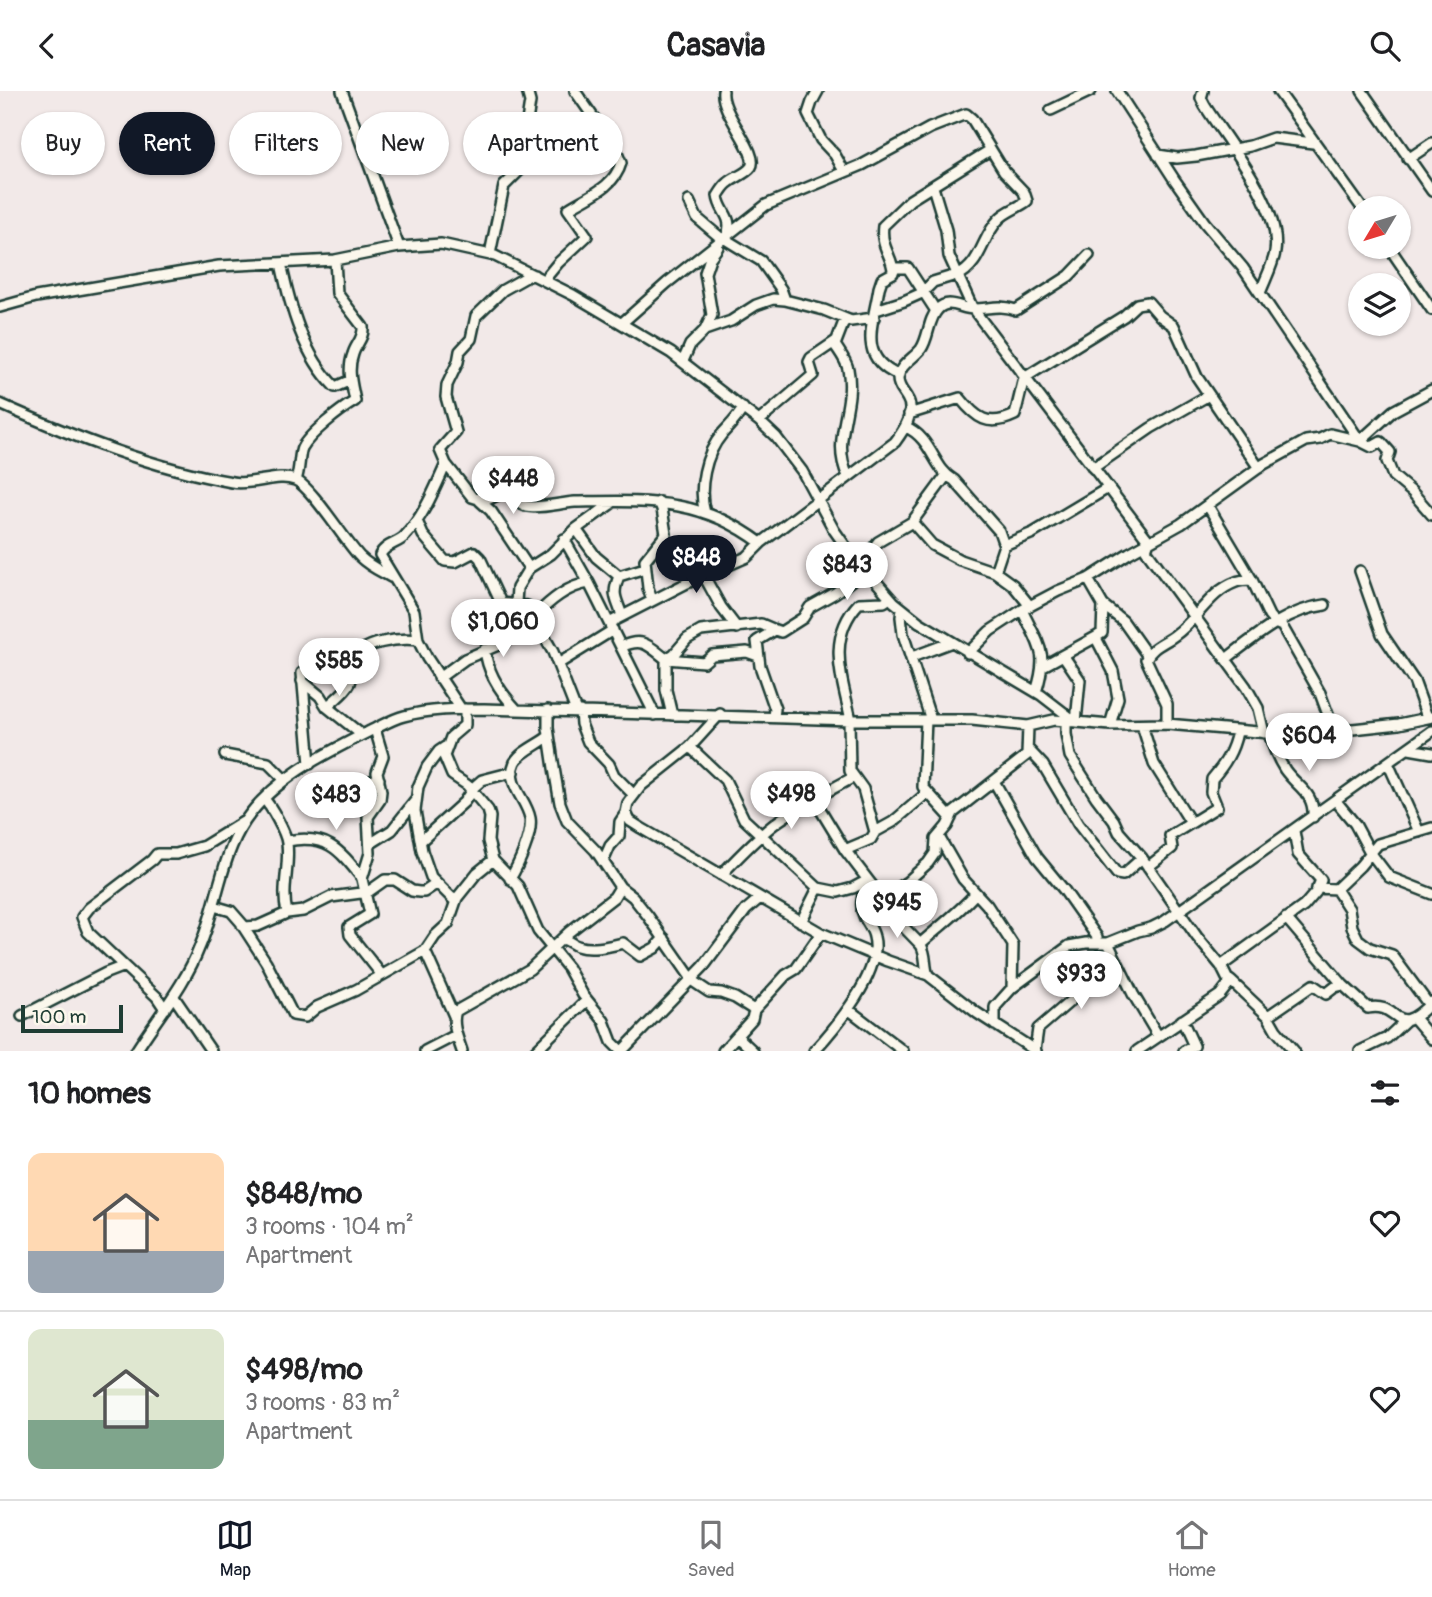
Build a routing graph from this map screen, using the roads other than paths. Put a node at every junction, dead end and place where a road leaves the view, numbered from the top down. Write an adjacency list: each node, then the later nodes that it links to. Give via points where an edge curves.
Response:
1 (342, 91): 24 (street)
2 (527, 91): 25 (street, via 529,155 504,186)
3 (575, 91): 32 (street, via 621,163 605,186 568,209 587,236)
4 (723, 91): 23 (street, via 726,110 753,163 718,196 729,221)
5 (818, 91): 18 (street, via 808,114)
6 (1091, 91): 11 (street)
7 (1117, 91): 16 (street)
8 (1203, 91): 14 (street, via 1205,106)
9 (1278, 91): 12 (street)
10 (1362, 91): 17 (street)
11 (1051, 110)
12 (1313, 143): 14 (street, via 1273,138); 21 (street)
13 (1432, 143): 17 (street)
14 (1233, 149): 16 (street, via 1177,158); 34 (street, via 1271,215 1275,254)
15 (990, 150): 18 (street, via 966,114); 19 (street); 31 (street, via 1027,201 1000,218 976,261)
16 (1158, 155): 34 (street)
17 (1408, 159): 20 (street)
18 (844, 171): 23 (street, via 766,205)
19 (933, 187): 30 (street, via 910,199 883,226 885,251); 31 (street)
20 (1432, 191)
21 (1354, 196)
22 (689, 201): 23 (street, via 697,218)
23 (725, 237): 35 (street, via 761,261); 42 (street); 43 (street, via 706,269 712,315)
24 (399, 247): 25 (street, via 441,244); 28 (street)
25 (490, 254): 32 (street)
26 (1089, 255): 37 (street, via 1069,276 1016,310 995,305)
27 (1398, 259): 38 (street)
28 (335, 260): 29 (street); 48 (street, via 337,293 364,333 350,363)
29 (281, 263): 36 (street, via 240,263 180,272); 48 (street, via 309,352 335,387)
30 (894, 268): 33 (street, via 908,268); 40 (street, via 882,279)
31 (957, 275): 33 (street, via 933,282); 37 (street)
32 (540, 277): 42 (street); 57 (street, via 528,276 503,290 476,316 471,339 460,351 447,385 456,432 440,450)
33 (922, 293): 39 (street); 40 (street)
34 (1260, 293): 56 (street)
35 (785, 300): 41 (street); 43 (street, via 766,300)
36 (0, 307)
37 (972, 309): 39 (street, via 952,304); 47 (street)
38 (1432, 310)
39 (936, 311): 46 (street, via 923,346)
40 (875, 314): 41 (street, via 858,321); 46 (street, via 872,350 885,368)
41 (845, 319): 44 (street)
42 (622, 323): 45 (street)
43 (705, 330): 45 (street, via 690,345)
44 (836, 341): 54 (street, via 811,358 813,375); 60 (street, via 848,370 849,398 839,449)
45 (683, 362): 52 (street)
46 (898, 375): 53 (street, via 911,405)
47 (1024, 378): 50 (street, via 1137,304 1148,302 1174,326); 53 (street, via 1015,415 1008,419 990,421 975,416 960,398); 58 (street)
48 (351, 380): 62 (street, via 355,401 301,449)
49 (1432, 390): 56 (street, via 1393,411)
50 (1209, 395): 58 (street); 59 (street)
51 (0, 404): 62 (street, via 57,430 188,472 248,484 287,477)
52 (743, 408): 54 (street); 69 (street, via 712,452 701,491)
53 (909, 414): 55 (street)
54 (759, 421): 65 (street, via 796,461)
55 (906, 427): 60 (street, via 895,442); 61 (street, via 919,434)
56 (1360, 441): 59 (street, via 1330,434 1306,441); 70 (street, via 1372,447 1381,442 1391,452 1387,461 1393,477)
57 (446, 464): 64 (street); 71 (street)
58 (1093, 468): 63 (street)
59 (1259, 468): 68 (street)
60 (848, 476): 65 (street)
61 (946, 476): 72 (street); 77 (street, via 999,531)
62 (296, 480): 79 (street, via 310,490)
63 (1108, 488): 75 (street); 77 (street)
64 (476, 498): 66 (street, via 485,501 503,492 525,506); 80 (street, via 491,511)
65 (819, 500): 76 (street); 82 (street, via 840,540)
66 (613, 502): 67 (street); 73 (street)
67 (659, 502): 69 (street); 81 (street, via 666,534 645,560)
68 (1208, 506): 75 (street); 89 (street)
69 (705, 513): 76 (street)
70 (1432, 516)
71 (417, 521): 78 (street); 93 (street, via 448,563 471,552 477,554 501,603)
72 (912, 522): 82 (street, via 878,542); 84 (street, via 932,545)
73 (576, 529): 74 (street); 85 (street, via 596,557)
74 (564, 539): 80 (street); 90 (street)
75 (1149, 541): 88 (street); 100 (street, via 1146,550)
76 (761, 543): 86 (street, via 747,557)
77 (1004, 545): 84 (street)
78 (380, 555): 79 (street); 87 (street)
79 (365, 561): 87 (street)
80 (529, 568): 93 (street, via 517,588)
81 (645, 568): 85 (street); 92 (street)
82 (865, 570): 91 (street); 104 (street, via 810,607 789,629)
83 (1360, 571): 130 (street, via 1382,634 1414,681)
84 (995, 572): 96 (street, via 1013,585)
85 (619, 576): 99 (street, via 614,588)
86 (704, 576): 92 (street); 103 (street)
87 (393, 578): 106 (street, via 414,611)
88 (1088, 579): 94 (street); 96 (street)
89 (1252, 579): 100 (street, via 1238,580 1208,600); 101 (street)
90 (589, 583): 98 (street, via 571,588); 102 (street)
91 (890, 598): 97 (street); 131 (street, via 859,603 846,617 838,656)
92 (652, 600): 99 (street)
93 (515, 603): 98 (street, via 527,606); 109 (street, via 509,612 511,635)
94 (1103, 605): 105 (street, via 1102,633); 112 (street, via 1123,621)
95 (1325, 605): 101 (street)
96 (1026, 608): 110 (street, via 990,631); 118 (street)
97 (902, 609): 107 (street); 114 (street, via 903,634)
98 (535, 616): 117 (street)
99 (622, 616): 102 (street)
100 (1196, 618): 112 (street); 116 (street)
101 (1275, 623): 116 (street); 139 (street, via 1282,626 1308,669)
102 (611, 627): 108 (street); 117 (street)
103 (737, 628): 104 (street, via 761,624); 115 (street, via 701,631)
104 (775, 630): 113 (street, via 757,641)
105 (1096, 637): 111 (street); 135 (street, via 1113,671 1118,698)
106 (418, 640): 119 (street); 121 (street, via 403,638 358,652 351,681)
107 (952, 642): 110 (street); 114 (street)
108 (621, 647): 115 (street, via 643,642); 126 (street)
109 (485, 649): 119 (street); 123 (street, via 491,675)
110 (968, 653): 120 (street)
111 (1063, 655): 118 (street); 133 (street, via 1080,680)
112 (1147, 655): 134 (street, via 1167,703)
113 (758, 656): 115 (street, via 747,652 712,655 704,661); 129 (street)
114 (912, 657): 132 (street)
115 (666, 659): 127 (street)
116 (1226, 659): 142 (street, via 1258,708)
117 (558, 664): 125 (street)
118 (1043, 666): 120 (street)
119 (439, 678): 122 (street)
120 (1036, 692): 133 (street)
121 (327, 707): 143 (street); 152 (street, via 302,677)
122 (463, 709): 123 (street); 138 (street, via 403,716); 145 (street, via 465,725)
123 (517, 710): 124 (street)
124 (548, 710): 125 (street); 144 (street)
125 (578, 711): 126 (street); 160 (street, via 588,742)
126 (654, 715): 127 (street)
127 (672, 715): 128 (street)
128 (720, 715): 129 (street); 146 (street)
129 (774, 716): 131 (street)
130 (1429, 717): 139 (street)
131 (850, 720): 132 (street); 154 (street)
132 (928, 720): 137 (street); 159 (street, via 923,787)
133 (1071, 722): 135 (street); 137 (street, via 1054,720); 182 (street, via 1066,734 1070,756 1119,832)
134 (1167, 724): 136 (street); 141 (street)
135 (1110, 725): 136 (street)
136 (1142, 725): 170 (street, via 1154,764)
137 (1028, 726): 147 (street)
138 (375, 729): 143 (street); 155 (street, via 383,756)
139 (1334, 731): 142 (street)
140 (1432, 731): 148 (street)
141 (1237, 732): 142 (street); 170 (street, via 1225,765 1212,779 1217,807)
142 (1266, 733): 167 (street, via 1284,768 1312,799)
143 (362, 735): 152 (street)
144 (549, 736): 153 (street, via 516,760); 184 (street, via 567,821)
145 (445, 747): 158 (street, via 452,775); 164 (street, via 427,767)
146 (690, 747): 160 (street); 175 (street, via 725,780 744,819)
147 (1028, 749): 157 (street); 182 (street, via 1043,765 1077,824 1117,874 1124,876)
148 (1409, 749): 149 (street); 151 (street)
149 (1432, 753)
150 (225, 755): 156 (street, via 268,763)
151 (1388, 763): 165 (street); 174 (street)
152 (310, 764): 156 (street)
153 (513, 772): 158 (street, via 482,780); 188 (street, via 530,827)
154 (852, 778): 162 (street); 173 (street, via 863,789)
155 (379, 779): 161 (street); 179 (street, via 380,800 368,817)
156 (285, 781): 163 (street)
157 (995, 783): 168 (street); 211 (street, via 1037,857)
158 (472, 791): 177 (street); 183 (street, via 488,810)
159 (927, 793): 168 (street); 173 (street)
160 (634, 795): 166 (street)
161 (313, 797)
162 (817, 797): 175 (street); 180 (street)
163 (264, 799): 169 (street); 178 (street)
164 (416, 799): 177 (street); 179 (street, via 392,830)
165 (1336, 801): 167 (street); 181 (street)
166 (626, 813): 184 (street); 186 (street, via 630,821)
167 (1313, 817): 172 (street)
168 (951, 818): 176 (street)
169 (245, 821): 201 (street); 218 (street, via 204,846 157,854 89,908 82,917 88,932)
170 (1191, 823): 185 (street, via 1170,836 1172,848)
171 (1432, 829): 174 (street)
172 (1294, 831): 193 (street, via 1300,859 1321,880); 203 (street)
173 (876, 832): 180 (street, via 871,839)
174 (1419, 832): 181 (street, via 1378,844)
175 (761, 837): 186 (street); 192 (street)
176 (939, 837): 196 (street); 199 (street, via 928,863)
177 (422, 840): 190 (street, via 430,877)
178 (287, 841): 187 (street, via 316,839 335,849); 204 (street, via 283,891)
179 (370, 844): 187 (street)
180 (845, 850): 189 (street)
181 (1370, 852): 194 (street); 197 (street, via 1390,877)
182 (1142, 857): 185 (street)
183 (493, 860): 188 (street); 200 (street)
184 (603, 862): 191 (street)
185 (1148, 867): 203 (street)
186 (721, 875): 198 (street)
187 (362, 878): 195 (street)
188 (510, 879): 214 (street, via 524,895 538,931)
189 (868, 880): 192 (street, via 838,892); 199 (street); 202 (street)
190 (436, 884): 195 (street, via 419,892 385,880); 200 (street)
191 (620, 887): 209 (street); 210 (street)
192 (818, 888): 206 (street)
193 (1317, 888): 194 (street); 205 (street, via 1304,906)
194 (1336, 889): 228 (street, via 1349,909 1358,939 1392,955)
195 (364, 892): 204 (street, via 331,897 303,911); 220 (street, via 370,914 349,927 350,935)
196 (975, 894): 213 (street); 225 (street, via 1013,945)
197 (1432, 894)
198 (760, 898): 206 (street); 222 (street)
199 (882, 898): 202 (street); 213 (street)
200 (455, 901): 215 (street, via 448,924)
201 (214, 906): 207 (street, via 231,911); 226 (street, via 195,958)
202 (862, 911): 216 (street, via 874,937)
203 (1180, 911): 212 (street, via 1151,928); 217 (street)
204 (287, 913): 207 (street, via 258,926)
205 (1286, 918): 217 (street); 224 (street)
206 (801, 922): 208 (street)
207 (242, 925): 220 (street, via 293,1015 305,1017)
208 (821, 933): 216 (street); 231 (street, via 796,968)
209 (664, 938): 210 (street, via 640,956 623,943 596,948); 222 (street)
210 (562, 939): 214 (street)
211 (1097, 942): 212 (street); 225 (street, via 1069,946)
212 (1108, 943): 219 (street)
213 (920, 944): 221 (street)
214 (552, 949): 227 (street); 233 (street, via 530,969 460,1008)
215 (425, 951): 220 (street); 233 (street)
216 (874, 954): 221 (street); 230 (street, via 858,997)
217 (1221, 965): 223 (street)
218 (124, 966): 229 (street); 232 (street)
219 (1119, 968): 240 (street); 252 (street, via 1082,991 1038,1029)
220 (381, 974)
221 (928, 975): 237 (street)
222 (692, 978): 231 (street, via 709,992 735,998); 247 (street)
223 (1231, 981): 234 (street); 236 (street, via 1220,995)
224 (1343, 985): 234 (street, via 1326,994 1313,985); 235 (street, via 1368,1008 1384,1008 1399,1019)
225 (1012, 988): 237 (street, via 995,1007)
226 (174, 997): 229 (street); 243 (street)
227 (587, 1000): 246 (street); 247 (street)
228 (1431, 1003): 235 (street)
229 (165, 1009): 242 (street)
230 (848, 1009): 250 (street); 251 (street)
231 (754, 1010): 239 (street)
232 (22, 1016)
233 (454, 1016): 238 (street)
234 (1268, 1016): 255 (street)
235 (1409, 1019): 241 (street); 256 (street, via 1387,1038)
236 (1182, 1020): 240 (street); 254 (street, via 1194,1046)
237 (995, 1025): 252 (street)
238 (456, 1034): 244 (street); 245 (street)
239 (737, 1037): 248 (street); 249 (street)
240 (1158, 1037): 253 (street)
241 (1432, 1039)
242 (136, 1051)
243 (211, 1051)
244 (425, 1051)
245 (462, 1051)
246 (535, 1051)
247 (622, 1051)
248 (723, 1051)
249 (752, 1051)
250 (814, 1051)
251 (903, 1051)
252 (1035, 1051)
253 (1137, 1051)
254 (1184, 1051)
255 (1294, 1051)
256 (1360, 1051)

